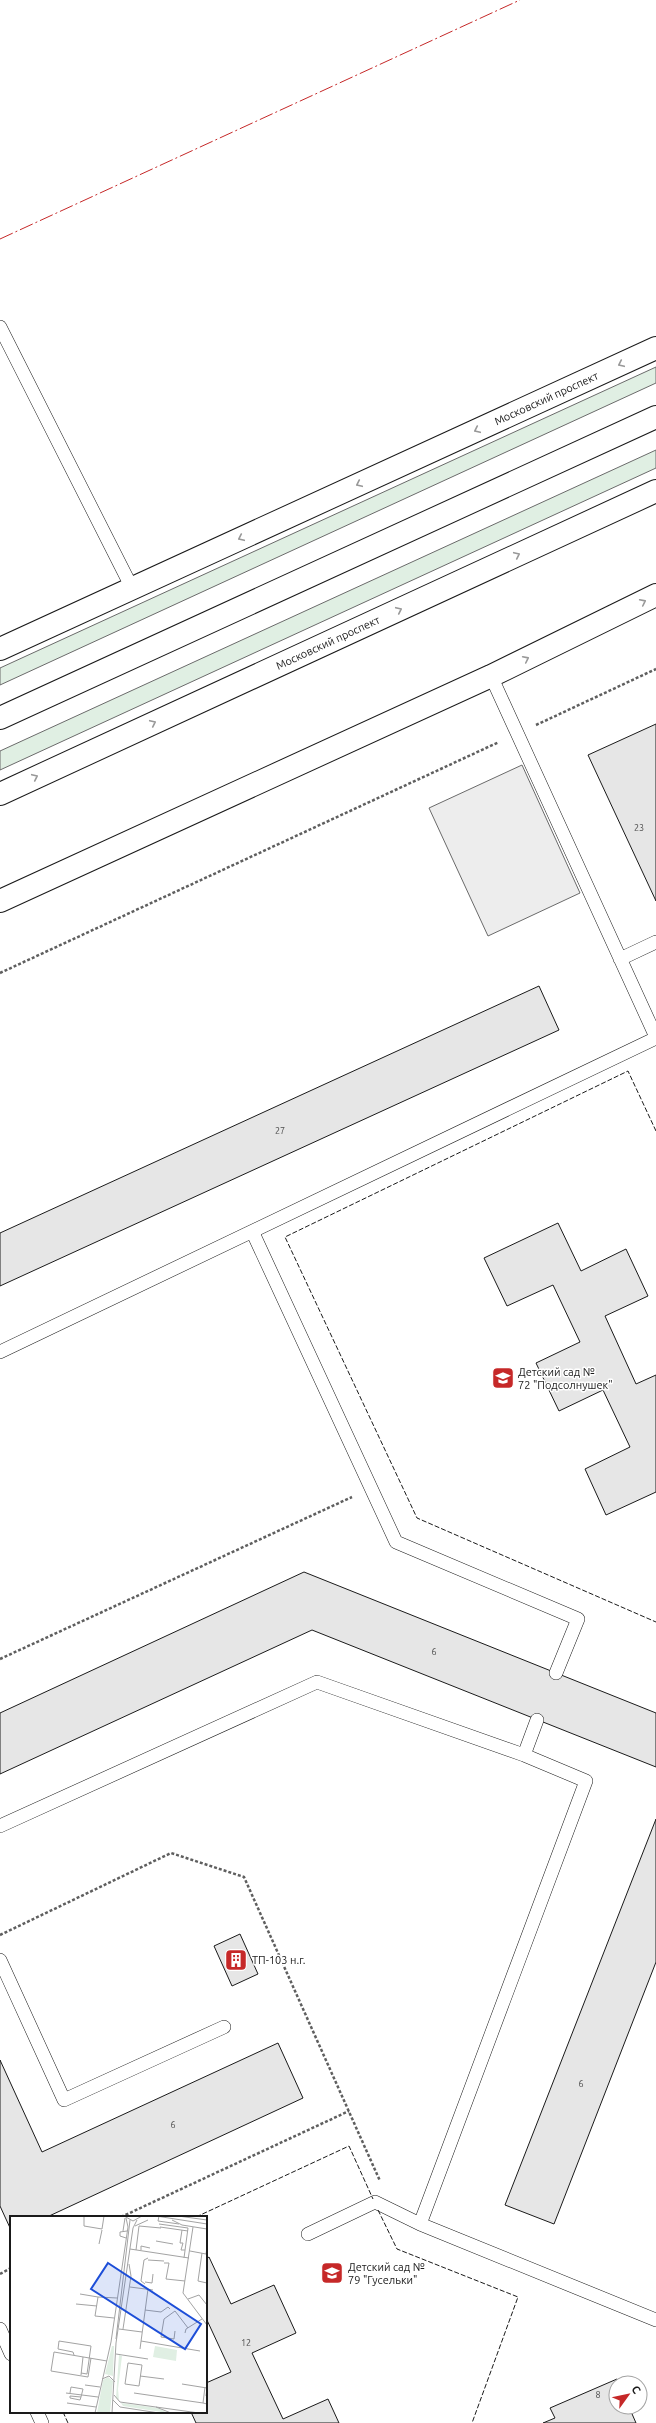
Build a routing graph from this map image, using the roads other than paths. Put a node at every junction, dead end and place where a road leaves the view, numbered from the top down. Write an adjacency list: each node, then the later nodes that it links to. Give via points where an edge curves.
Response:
1 (0, 327): 5 (lane)
2 (656, 348): 5 (main road, Московский проспект, one-way to 5)
3 (656, 417): 9 (main road)
4 (656, 491): 10 (main road, Московский проспект, one-way to 4)
5 (132, 588): 7 (main road, Московский проспект)
6 (656, 595): 8 (main road, one-way to 6)
7 (0, 649)
8 (491, 676): 11 (main road); 13 (lane)
9 (0, 718)
10 (0, 794)
11 (0, 901)
12 (656, 942): 13 (lane)
13 (620, 959): 14 (lane)
14 (656, 1038): 15 (lane)
15 (252, 1233): 16 (lane); 17 (lane, via 396,1542 578,1619)
16 (0, 1352)
17 (556, 1673)
18 (537, 1720): 19 (lane)
19 (524, 1755): 20 (lane, via 317,1682); 23 (lane, via 586,1781)
20 (0, 1826)
21 (0, 1960): 22 (lane, via 64,2100)
22 (224, 2027)
23 (420, 2224): 24 (lane, via 375,2202); 25 (lane)
24 (308, 2234)
25 (656, 2320)
26 (0, 2329): 27 (lane)
27 (10, 2352)
28 (37, 2413): 29 (lane)
29 (42, 2423)

